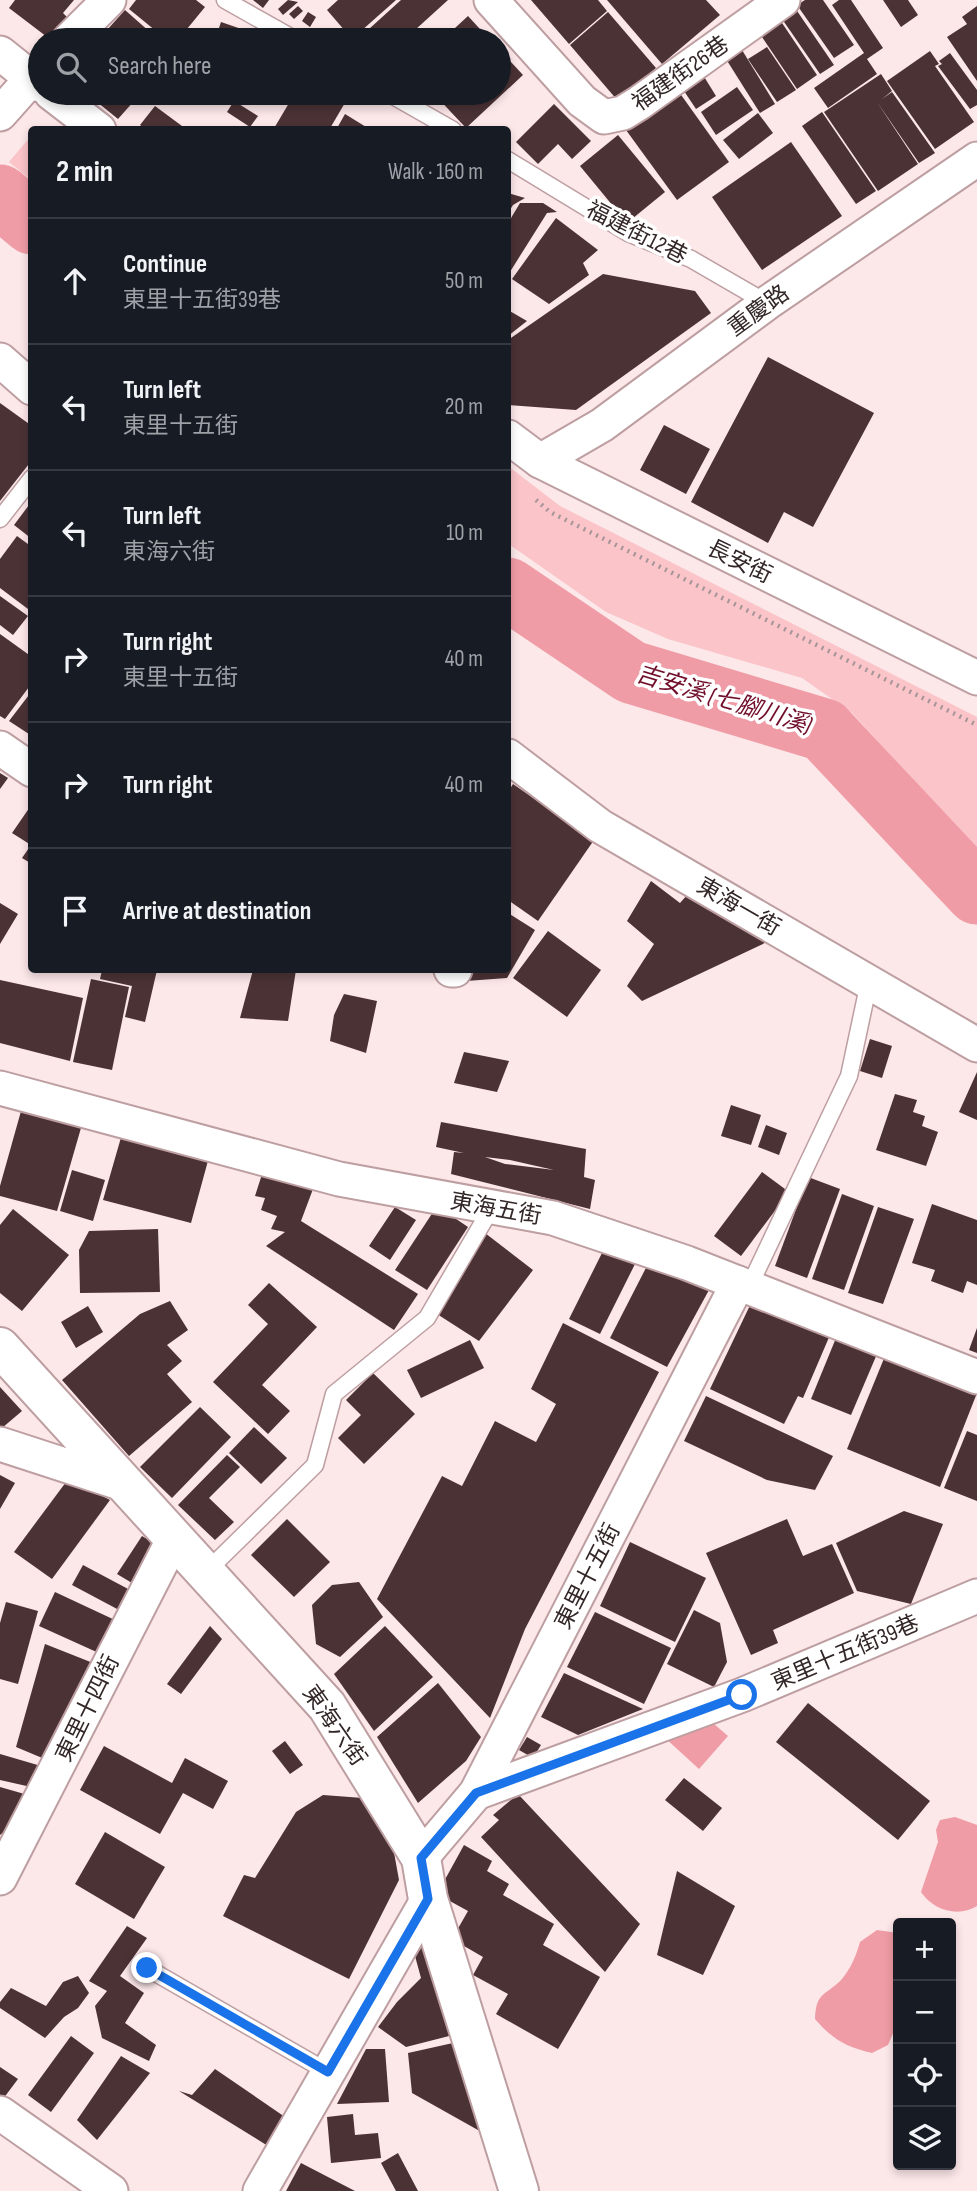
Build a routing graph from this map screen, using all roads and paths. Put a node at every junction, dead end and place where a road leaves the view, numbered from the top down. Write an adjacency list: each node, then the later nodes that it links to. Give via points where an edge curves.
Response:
1 (109, 0): 5 (street)
2 (225, 0): 6 (lane)
3 (491, 0): 4 (street, 福建街26巷, via 582,101 604,117 639,103)
4 (783, 0)
5 (81, 28)
6 (275, 28)
7 (0, 53): 8 (street)
8 (28, 72)
9 (28, 91): 12 (street)
10 (69, 105): 13 (street)
11 (409, 105): 14 (lane)
12 (0, 114)
13 (94, 126)
14 (446, 126)
15 (977, 159): 17 (street, 重慶路)
16 (511, 162): 17 (lane, 福建街12巷, via 628,233 691,259)
17 (767, 303): 21 (street, 重慶路, via 602,425)
18 (0, 360): 19 (street)
19 (28, 384)
20 (511, 439): 21 (street, 長安街)
21 (540, 461): 25 (street, 長安街)
22 (28, 483): 24 (lane)
23 (529, 495): 26 (path, via 550,512)
24 (0, 519)
25 (977, 678)
26 (977, 725)
27 (0, 748): 29 (street)
28 (511, 758): 30 (street, 東海一街, via 600,825)
29 (28, 767)
30 (869, 982): 31 (street, 東海一街); 34 (lane, via 849,1076)
31 (977, 1045)
32 (0, 1088): 33 (street, 東海五街, via 339,1179)
33 (492, 1207): 34 (street, 東海五街, via 553,1218); 40 (lane, via 427,1318 334,1394 315,1465)
34 (743, 1285): 36 (street, 東海五街); 42 (street, 東里十五街)
35 (0, 1347): 38 (street, 東海六街)
36 (977, 1377)
37 (0, 1444): 38 (street)
38 (120, 1483): 39 (street, 東海六街)
39 (174, 1538): 40 (street, 東海六街); 44 (street, 東里十四街)
40 (206, 1572): 43 (street, 東海六街, via 327,1706)
41 (977, 1596): 42 (street, 東里十五街39巷, via 742,1695)
42 (476, 1793): 43 (street, 東里十五街)
43 (421, 1858): 45 (street, 東海六街)
44 (0, 1878)
45 (428, 1899): 47 (street); 51 (street, 東海六街)
46 (147, 1968): 47 (lane)
47 (328, 2072): 50 (street)
48 (0, 2113): 49 (street)
49 (111, 2191)
50 (260, 2191)
51 (519, 2191)

